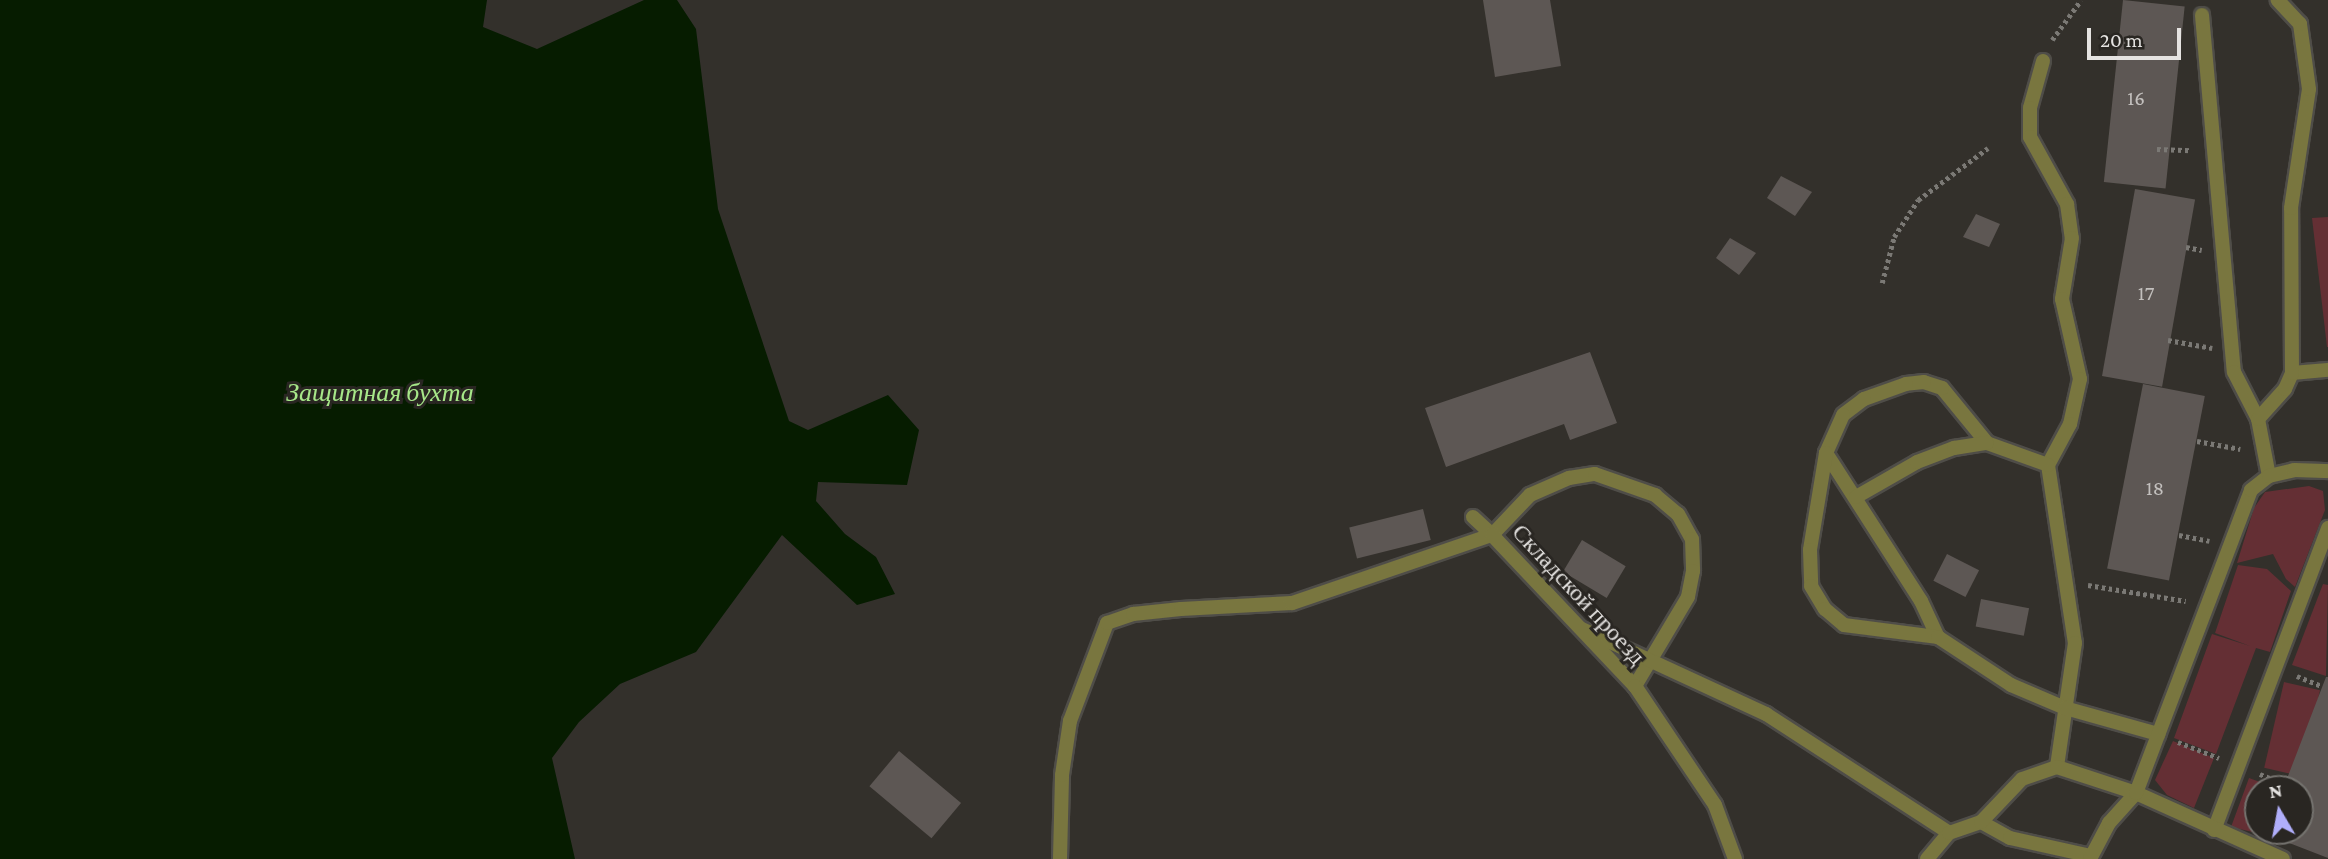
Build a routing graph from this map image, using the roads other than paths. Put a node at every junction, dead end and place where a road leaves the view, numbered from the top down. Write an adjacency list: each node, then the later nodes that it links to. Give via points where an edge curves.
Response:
1 (2278, 0): 5 (street, via 2300,24 2309,89 2291,208)
2 (2202, 15): 6 (street, via 2232,352 2241,392)
3 (2043, 61): 9 (street, via 2030,108 2031,137 2067,204 2072,238 2063,299 2080,379 2070,424)
4 (2328, 370): 5 (street)
5 (2292, 373): 6 (street, via 2285,389)
6 (2258, 419): 11 (street)
7 (1987, 443): 8 (street, via 1942,388 1924,382 1864,399 1843,415); 9 (street); 12 (street, via 1954,448 1917,462)
8 (1826, 453): 12 (street); 17 (street, via 1810,550 1811,586 1825,609 1844,625)
9 (2048, 465): 20 (street, via 2075,643)
10 (2328, 471): 11 (street, via 2294,470)
11 (2269, 476): 21 (street, via 2251,491)
12 (1856, 497): 17 (street)
13 (1473, 517): 15 (street)
14 (2328, 528): 25 (street)
15 (1492, 535): 16 (street, Складской проезд); 18 (street, via 1530,495 1569,478 1595,474 1655,495 1678,514 1692,539 1693,571 1688,597); 29 (street, Складской проезд, via 1292,603 1133,614 1107,624 1070,721 1062,775)
16 (1582, 629): 18 (street); 19 (street, Складской проезд)
17 (1938, 637): 20 (street, via 2011,685)
18 (1648, 660): 19 (street); 26 (street, via 1766,713)
19 (1635, 686): 30 (street, Складской проезд, via 1715,805)
20 (2065, 708): 21 (street); 22 (street)
21 (2158, 734): 23 (street)
22 (2057, 767): 23 (street); 24 (street, via 2022,779)
23 (2136, 793): 25 (street); 28 (street, via 2109,823)
24 (1981, 822): 26 (street); 28 (street, via 2022,842)
25 (2214, 830): 27 (street)
26 (1949, 833): 31 (street)
27 (2248, 853): 32 (street)
28 (2090, 858)
29 (1060, 859)
30 (1735, 859)
31 (1927, 859)
32 (2283, 859)

